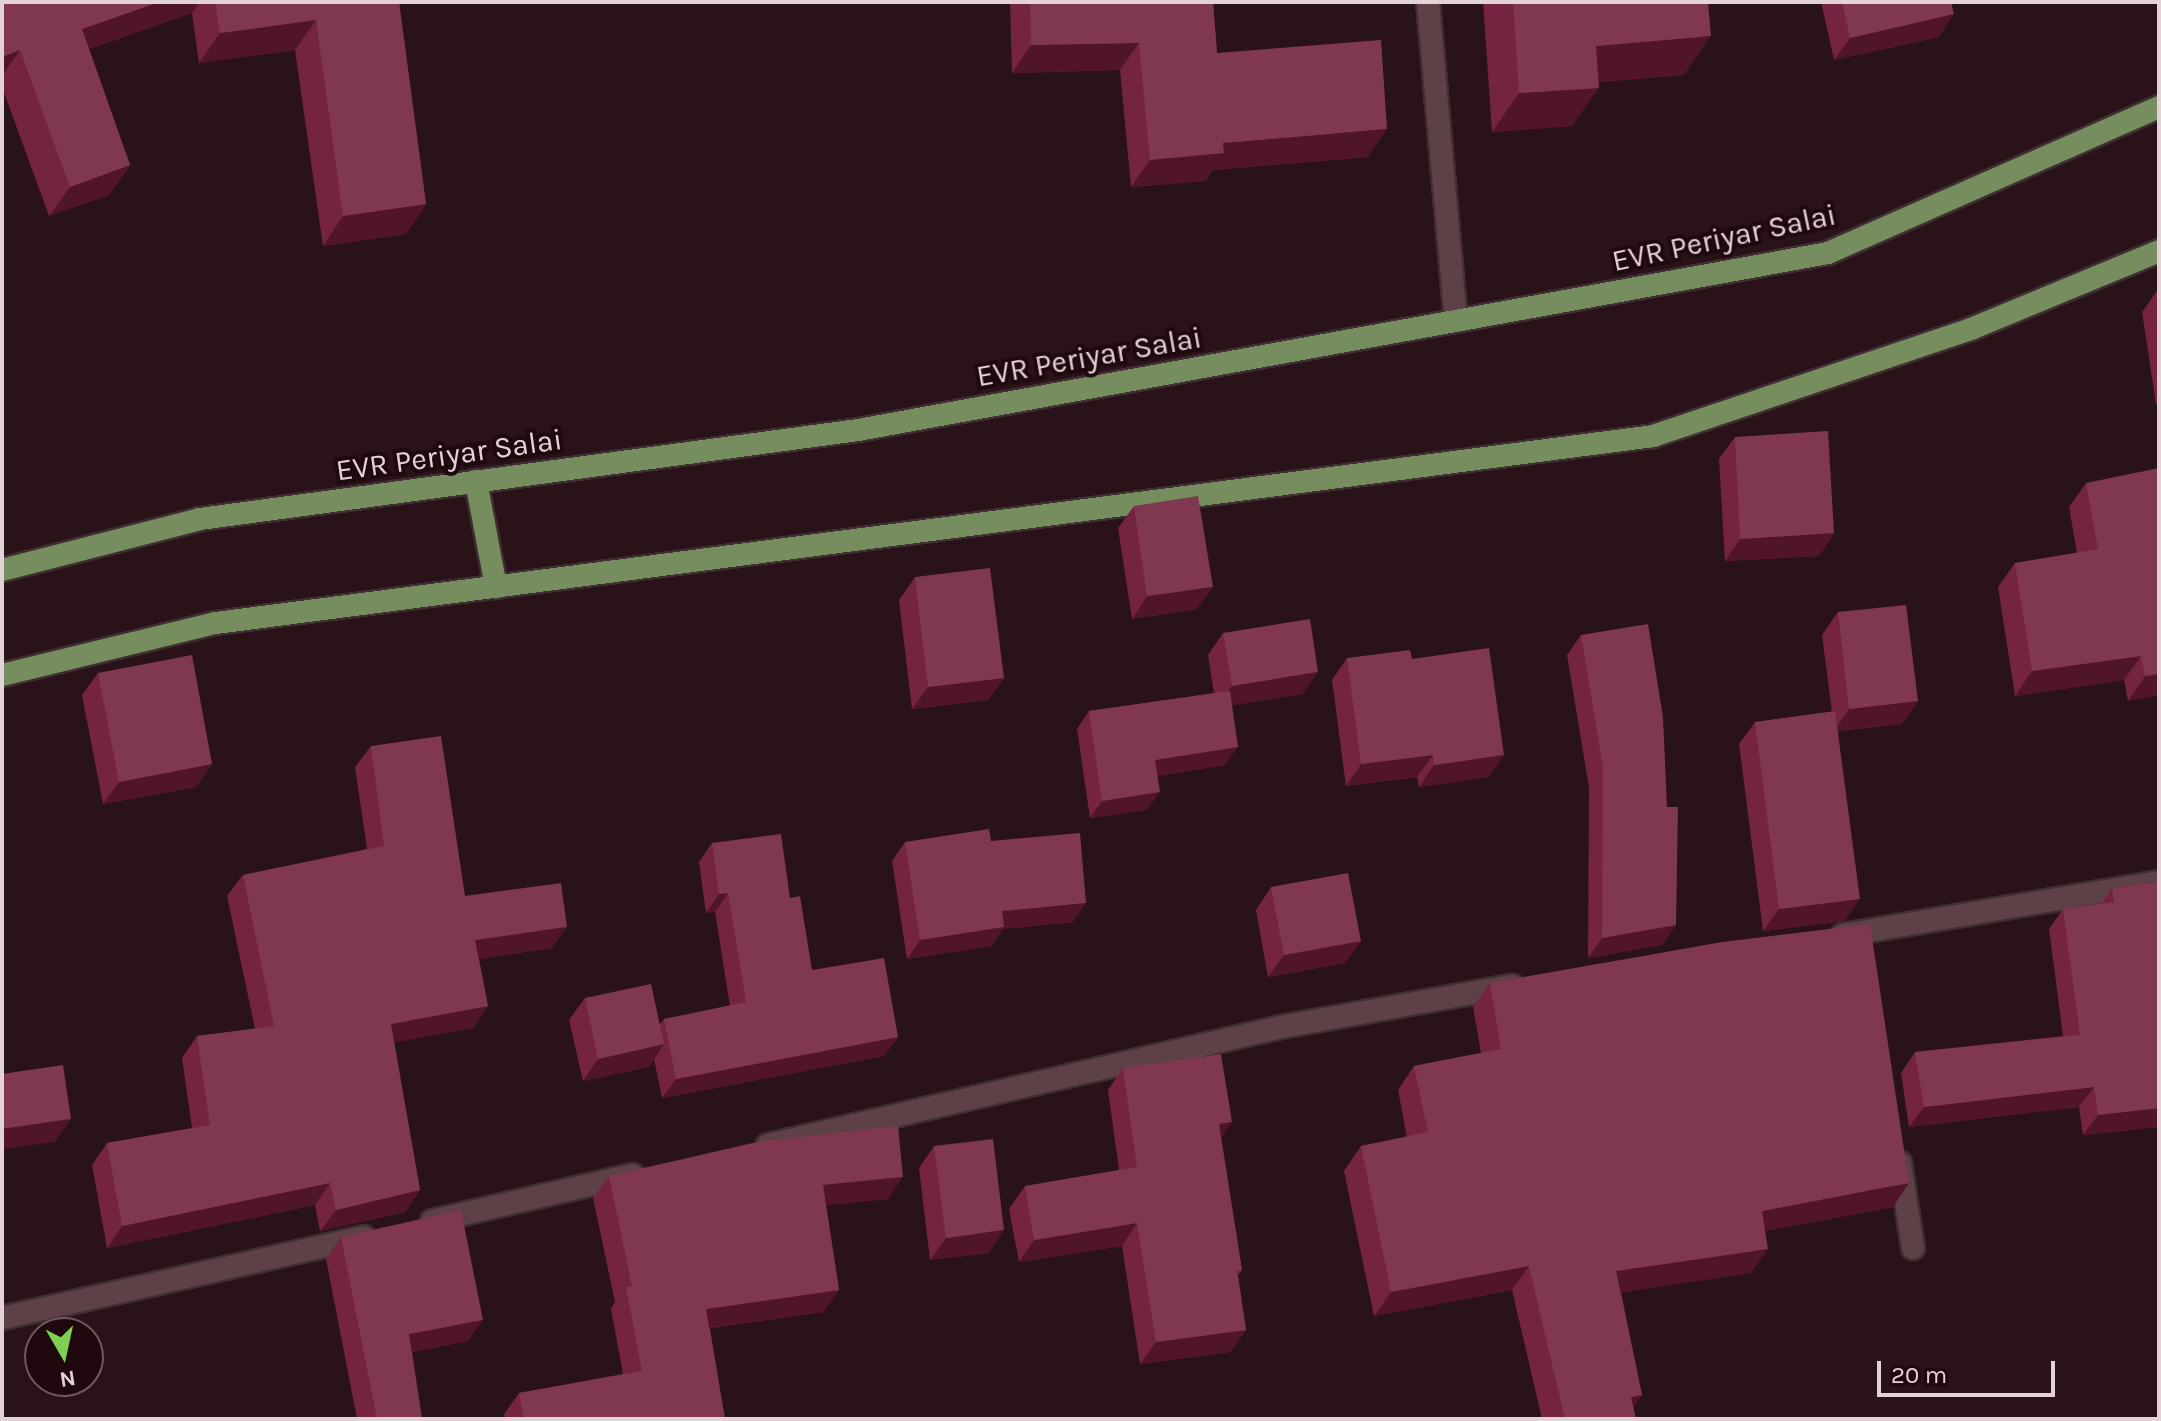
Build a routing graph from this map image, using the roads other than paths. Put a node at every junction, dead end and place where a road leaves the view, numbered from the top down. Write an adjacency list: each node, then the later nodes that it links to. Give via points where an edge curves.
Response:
1 (1428, 2): 4 (street)
2 (2159, 107): 4 (main road, EVR Periyar Salai, via 1828,253)
3 (2159, 251): 7 (main road, via 1971,329 1653,436)
4 (1456, 321): 5 (main road, EVR Periyar Salai, via 858,430)
5 (476, 481): 6 (main road, EVR Periyar Salai, via 200,519); 7 (main road)
6 (2, 570)
7 (496, 587): 8 (main road, via 216,623)
8 (2, 675)
9 (2159, 882): 10 (street, via 1867,940)
10 (1821, 938)
11 (1531, 983): 13 (street, via 1281,1027)
12 (1896, 1137): 17 (street)
13 (738, 1151)
14 (660, 1169): 15 (street)
15 (412, 1226)
16 (381, 1233): 18 (street)
17 (1913, 1248)
18 (2, 1318)

